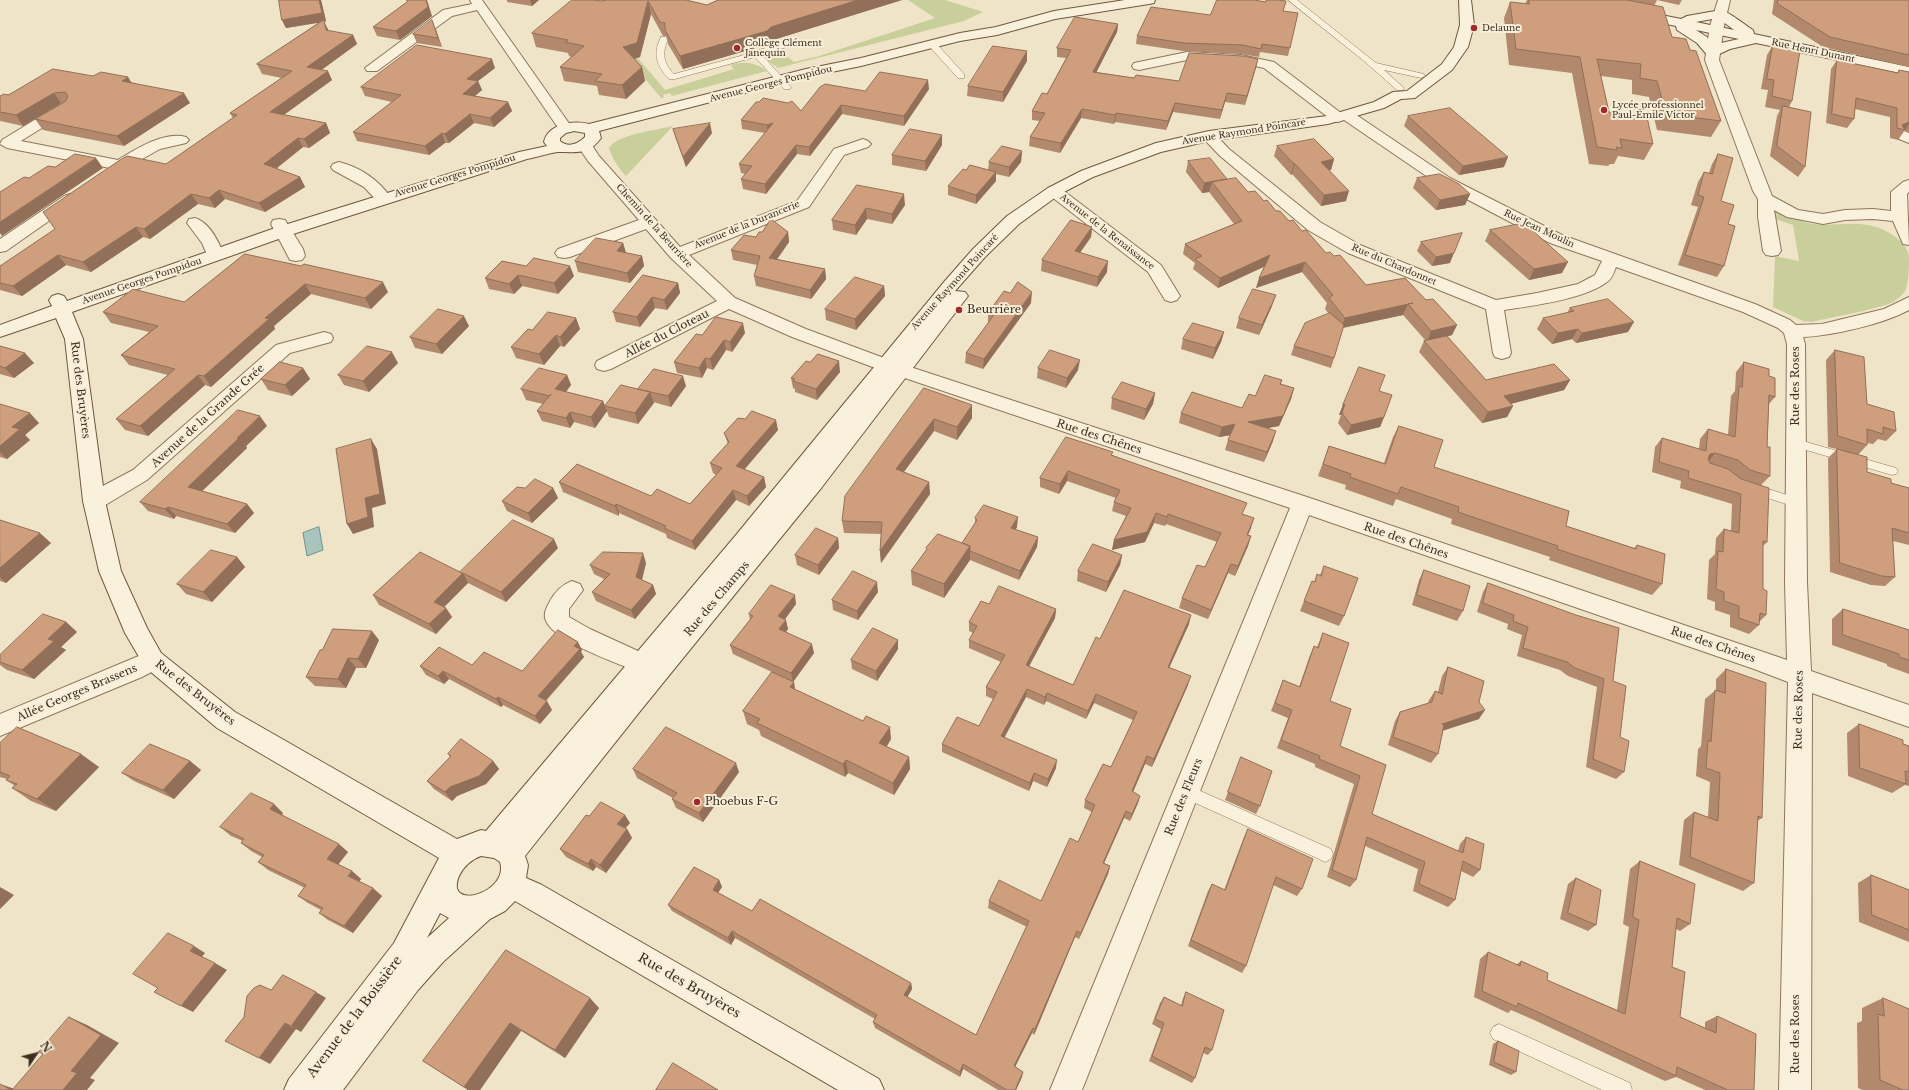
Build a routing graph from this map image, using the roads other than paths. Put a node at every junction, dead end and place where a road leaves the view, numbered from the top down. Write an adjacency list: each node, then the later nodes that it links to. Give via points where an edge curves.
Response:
1 (1105, 0): 12 (street, Avenue Georges Pompidou, via 1032,14)
2 (1142, 0): 12 (street, Avenue Georges Pompidou)
3 (1292, 0): 19 (lane)
4 (1453, 0): 24 (street, Avenue Raymond Poincaré, via 1456,12 1455,35 1436,64)
5 (1465, 0): 26 (street, Avenue Raymond Poincaré, via 1467,25 1462,45 1447,67 1410,95)
6 (1724, 0): 9 (street)
7 (478, 3): 21 (street, via 448,13); 29 (street)
8 (1626, 12): 10 (street, Rue Henri Dunant)
9 (1721, 14): 10 (street); 11 (street); 14 (street)
10 (1672, 21): 11 (street, Rue Henri Dunant); 17 (street, via 1702,40)
11 (1716, 31): 14 (street, Rue Henri Dunant); 17 (street)
12 (960, 37): 16 (street, Avenue Georges Pompidou)
13 (664, 38): 18 (lane, via 659,50 662,67 672,77)
14 (1758, 39): 17 (street, via 1726,46); 22 (street, Rue Henri Dunant)
15 (790, 43): 18 (lane)
16 (932, 44): 23 (lane); 25 (street, Avenue Georges Pompidou, via 861,62 813,80)
17 (1714, 53): 42 (street, via 1712,60)
18 (757, 55): 25 (lane)
19 (1371, 63): 24 (lane); 26 (lane)
20 (1139, 66): 28 (street, Rue Jean Moulin, via 1187,56 1241,59 1269,65)
21 (372, 68)
22 (1909, 71)
23 (961, 76)
24 (1421, 76): 26 (street, Avenue Raymond Poincaré)
25 (784, 83): 30 (street, Avenue Georges Pompidou)
26 (1399, 92): 28 (street, Avenue Raymond Poincaré, via 1379,105)
27 (67, 107): 35 (street, via 7,143)
28 (1338, 118): 32 (street, Avenue Raymond Poincaré, via 1313,129); 54 (street, Rue Jean Moulin, via 1468,194 1556,239)
29 (566, 129): 30 (street, Avenue Georges Pompidou, via 574,127); 33 (street, Avenue Georges Pompidou, via 557,133)
30 (589, 137): 33 (street, Avenue Georges Pompidou, via 566,149); 44 (street, Chemin de la Beurrière, via 593,158)
31 (181, 140): 35 (street, via 155,145)
32 (1213, 140): 41 (street, Avenue Raymond Poincaré, via 1130,166); 59 (street, Rue du Chardonnet, via 1314,226 1347,245)
33 (555, 143): 40 (street, Avenue Georges Pompidou, via 524,155)
34 (863, 144): 52 (street, Avenue de la Durancerie, via 839,152 803,204)
35 (120, 165): 37 (street)
36 (339, 167): 40 (street, via 368,182)
37 (101, 178)
38 (1909, 185): 43 (street, via 1899,192)
39 (82, 191): 48 (street)
40 (381, 195): 46 (street, Avenue Georges Pompidou)
41 (1058, 195): 55 (street, Avenue de la Renaissance, via 1155,268); 65 (street, Avenue Raymond Poincaré, via 991,256); 68 (street, Avenue Raymond Poincaré, via 1013,220 979,253 950,286)
42 (1766, 199): 43 (street, via 1793,214 1823,219 1845,215); 49 (street, via 1766,217)
43 (1905, 217): 47 (street, via 1905,233)
44 (649, 222): 51 (street); 52 (street, Chemin de la Beurrière)
45 (195, 224): 50 (street)
46 (282, 227): 50 (street, Avenue Georges Pompidou); 53 (street)
47 (1909, 240)
48 (0, 247)
49 (1772, 250)
50 (213, 251): 58 (street, Avenue Georges Pompidou)
51 (564, 253)
52 (677, 254): 56 (street, Chemin de la Beurrière)
53 (296, 256)
54 (1611, 260): 59 (street, via 1602,278 1584,288); 60 (street, Rue Jean Moulin)
55 (1171, 296)
56 (730, 302): 67 (street, Allée du Cloteau); 68 (street, Chemin de la Beurrière, via 798,333)
57 (1909, 303): 62 (street, Rue des Roses, via 1890,313 1822,330)
58 (60, 305): 61 (street, Avenue Georges Pompidou); 63 (street, Avenue Georges Pompidou); 72 (street, Rue des Bruyères, via 74,339)
59 (1494, 306): 66 (street)
60 (1771, 317): 62 (street, Rue des Roses)
61 (0, 321)
62 (1792, 331): 69 (street, Rue des Roses, via 1796,344)
63 (0, 332)
64 (324, 338): 72 (street, Avenue de la Grande Grée, via 283,349 140,476)
65 (922, 343): 68 (street, Rue des Champs)
66 (1502, 353)
67 (604, 365)
68 (893, 368): 74 (street, Rue des Chênes); 77 (street, Rue des Champs); 82 (street, Rue des Champs, via 819,476 632,702)
69 (1796, 443): 70 (lane); 73 (street, Rue des Roses)
70 (1892, 472)
71 (1744, 486): 73 (lane)
72 (94, 502): 76 (street, Rue des Bruyères, via 110,571 136,633)
73 (1796, 502): 78 (street, Rue des Roses)
74 (1302, 504): 78 (street, Rue des Chênes, via 1761,661); 81 (street, Rue des Fleurs)
75 (572, 590): 77 (street, via 561,602 558,610 557,618 560,624)
76 (153, 660): 80 (street, Allée Georges Brassens); 84 (street, Rue des Bruyères, via 226,720 440,843)
77 (641, 663): 82 (street, Rue des Champs, via 521,811)
78 (1800, 677): 79 (street, Rue des Chênes); 93 (street, Rue des Roses)
79 (1909, 716)
80 (0, 725)
81 (1187, 792): 83 (lane); 91 (street, Rue des Fleurs)
82 (502, 848): 84 (street, via 481,843 468,848); 85 (street, via 515,862)
83 (1325, 854)
84 (450, 867): 86 (street, via 443,891 447,901 456,908); 88 (street, Avenue de la Boissière, via 404,953)
85 (510, 885): 86 (street, via 492,904); 90 (street, Rue des Bruyères, via 532,894)
86 (480, 909): 89 (street, Avenue de la Boissière, via 433,952 413,975)
87 (1499, 1032): 92 (lane)
88 (300, 1090)
89 (324, 1090)
90 (868, 1090)
91 (1066, 1090)
92 (1623, 1090)
93 (1795, 1090)

